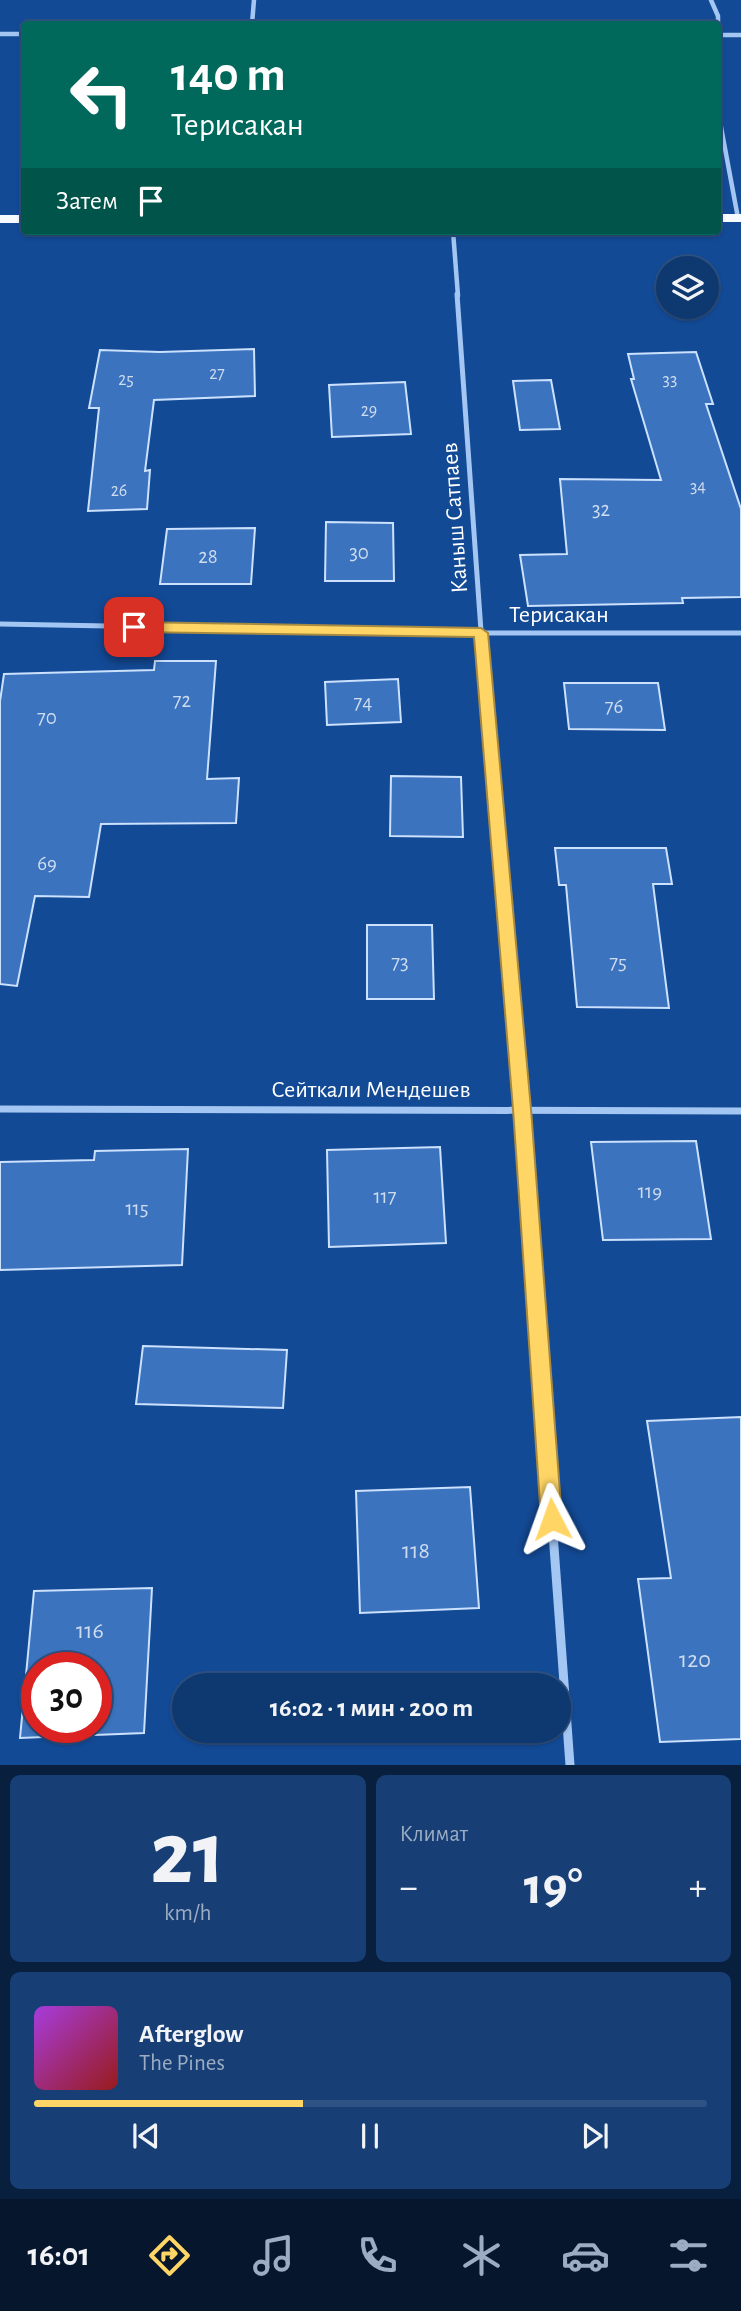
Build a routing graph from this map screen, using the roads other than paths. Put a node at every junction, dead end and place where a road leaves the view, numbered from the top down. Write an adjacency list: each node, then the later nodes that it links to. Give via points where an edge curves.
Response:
1 (254, 0): 3 (street)
2 (711, 0): 4 (street)
3 (252, 21)
4 (718, 21)
5 (0, 34): 6 (street)
6 (21, 34)
7 (721, 35): 8 (street)
8 (741, 35)
9 (721, 126): 11 (street)
10 (721, 218): 11 (highway)
11 (739, 218)
12 (0, 219): 13 (highway)
13 (21, 219)
14 (453, 235): 16 (street, Каныш Сатпаев)
15 (0, 624): 16 (street, Терисакан)
16 (481, 633): 17 (street, Терисакан); 19 (street, Каныш Сатпаев)
17 (741, 633)
18 (0, 1109): 19 (street, Сейткали Мендешев)
19 (522, 1109): 20 (street, Сейткали Мендешев); 21 (street, Каныш Сатпаев)
20 (741, 1111)
21 (569, 1765)

